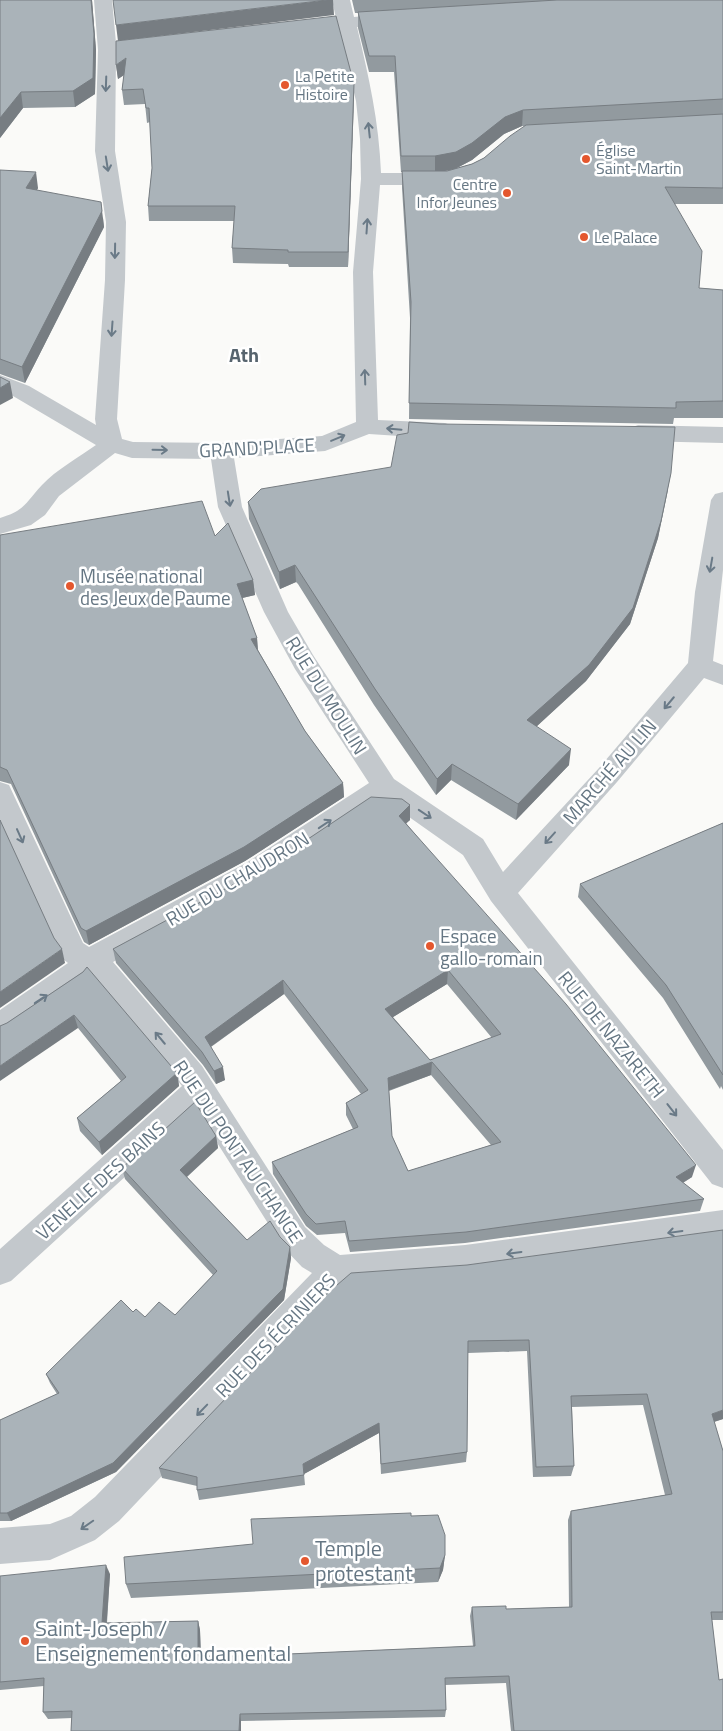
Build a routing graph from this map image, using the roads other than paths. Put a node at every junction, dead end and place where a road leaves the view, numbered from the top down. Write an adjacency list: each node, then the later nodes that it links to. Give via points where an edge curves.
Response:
1 (103, 0): 7 (street)
2 (342, 0): 4 (street)
3 (417, 17): 4 (street)
4 (348, 21): 5 (street); 9 (street, one-way to 4, via 365,101)
5 (290, 28)
6 (172, 42): 7 (street)
7 (107, 50): 15 (street, one-way to 15, via 105,151 116,222 106,419)
8 (457, 177): 9 (street)
9 (371, 179): 11 (street, one-way to 9, via 363,272)
10 (0, 382): 15 (street, GRAND'PLACE)
11 (367, 426): 12 (street, one-way to 11); 16 (street, GRAND'PLACE, one-way to 11, via 325,443)
12 (467, 431)
13 (614, 433): 14 (street)
14 (723, 435)
15 (112, 444): 16 (street, GRAND'PLACE, one-way to 16, via 132,450); 18 (street, via 51,490 37,509 24,519)
16 (221, 451): 20 (street, RUE DU MOULIN, one-way to 20, via 230,507 276,612 304,662)
17 (723, 500): 19 (street, one-way to 19, via 707,592)
18 (0, 526)
19 (712, 671): 22 (street, MARCHÉ AU LIN, one-way to 22, via 608,774)
20 (384, 786): 22 (street, RUE DU MOULIN, one-way to 22, via 473,847); 23 (street, RUE DU CHAUDRON, one-way to 20, via 256,871)
21 (0, 792): 23 (street, RUE DU PONT AU CHANGE, one-way to 23, via 65,937 73,951)
22 (501, 893): 26 (street, RUE DE NAZARETH, one-way to 26)
23 (86, 961): 24 (street, one-way to 23, via 75,975); 25 (street, RUE DU PONT AU CHANGE, one-way to 23, via 102,970)
24 (0, 1026)
25 (200, 1089): 28 (street, VENELLE DES BAINS); 29 (street, RUE DU PONT AU CHANGE, via 294,1237 313,1256)
26 (723, 1174)
27 (723, 1225): 29 (street, RUE DES ÉCRINIERS, one-way to 29, via 465,1260)
28 (0, 1270)
29 (336, 1270): 30 (street, RUE DES ÉCRINIERS, one-way to 30, via 107,1510 83,1528 50,1542)
30 (0, 1546)

